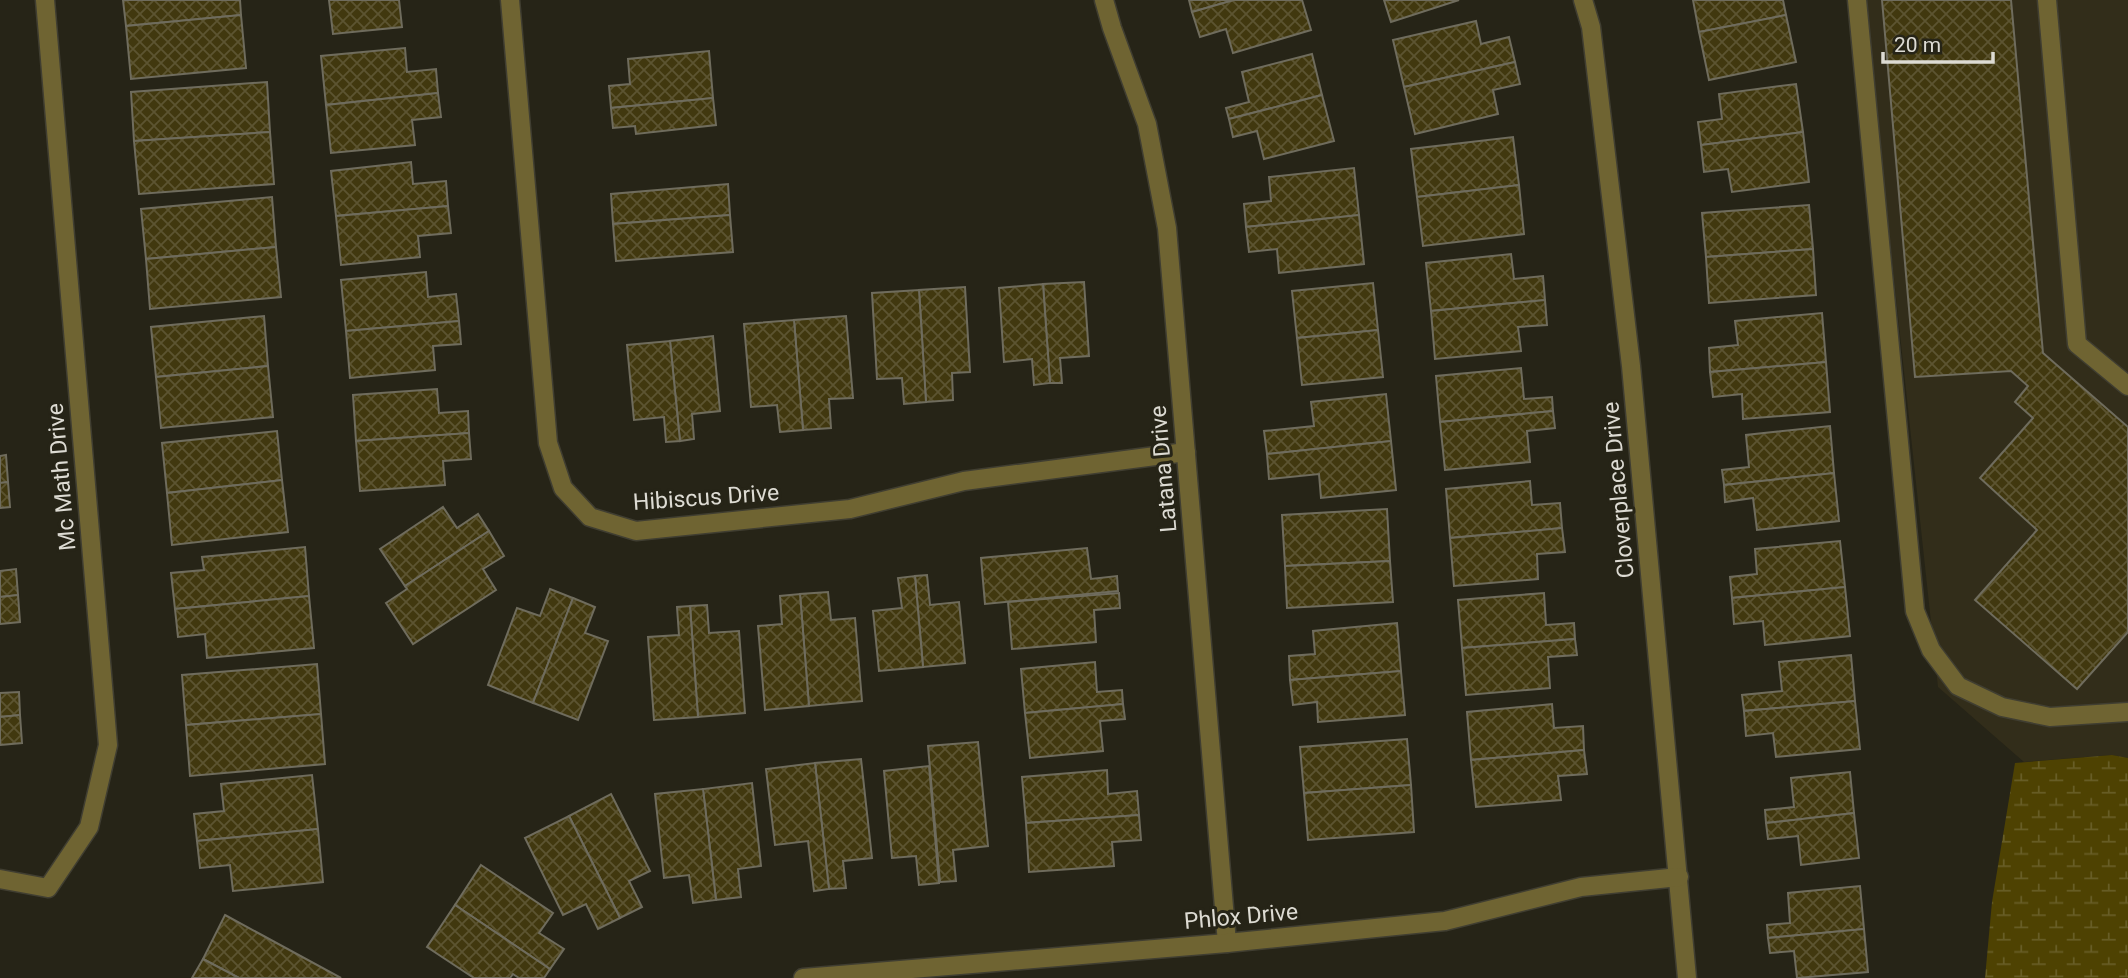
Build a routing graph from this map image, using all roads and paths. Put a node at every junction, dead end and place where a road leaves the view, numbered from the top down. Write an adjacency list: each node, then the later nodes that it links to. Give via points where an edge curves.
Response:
1 (46, 0): 11 (street, Mc Math Drive, via 108,745 89,827 48,888)
2 (510, 0): 8 (street, Hibiscus Drive, via 548,443 563,488 590,517 636,531 850,509 964,481)
3 (1104, 0): 8 (street, Latana Drive, via 1147,124 1167,228)
4 (1583, 0): 10 (street, Cloverplace Drive, via 1591,27 1631,366)
5 (1857, 0): 9 (street, via 1915,611 1931,650 1958,686 2002,708 2050,717)
6 (2047, 0): 7 (street, via 2077,344)
7 (2128, 386)
8 (1186, 452): 12 (street, Latana Drive)
9 (2128, 712)
10 (1679, 877): 12 (street, Phlox Drive, via 1581,887 1445,921); 14 (street, Cloverplace Drive)
11 (0, 879)
12 (1227, 943): 13 (street, Phlox Drive)
13 (803, 978)
14 (1687, 978)

